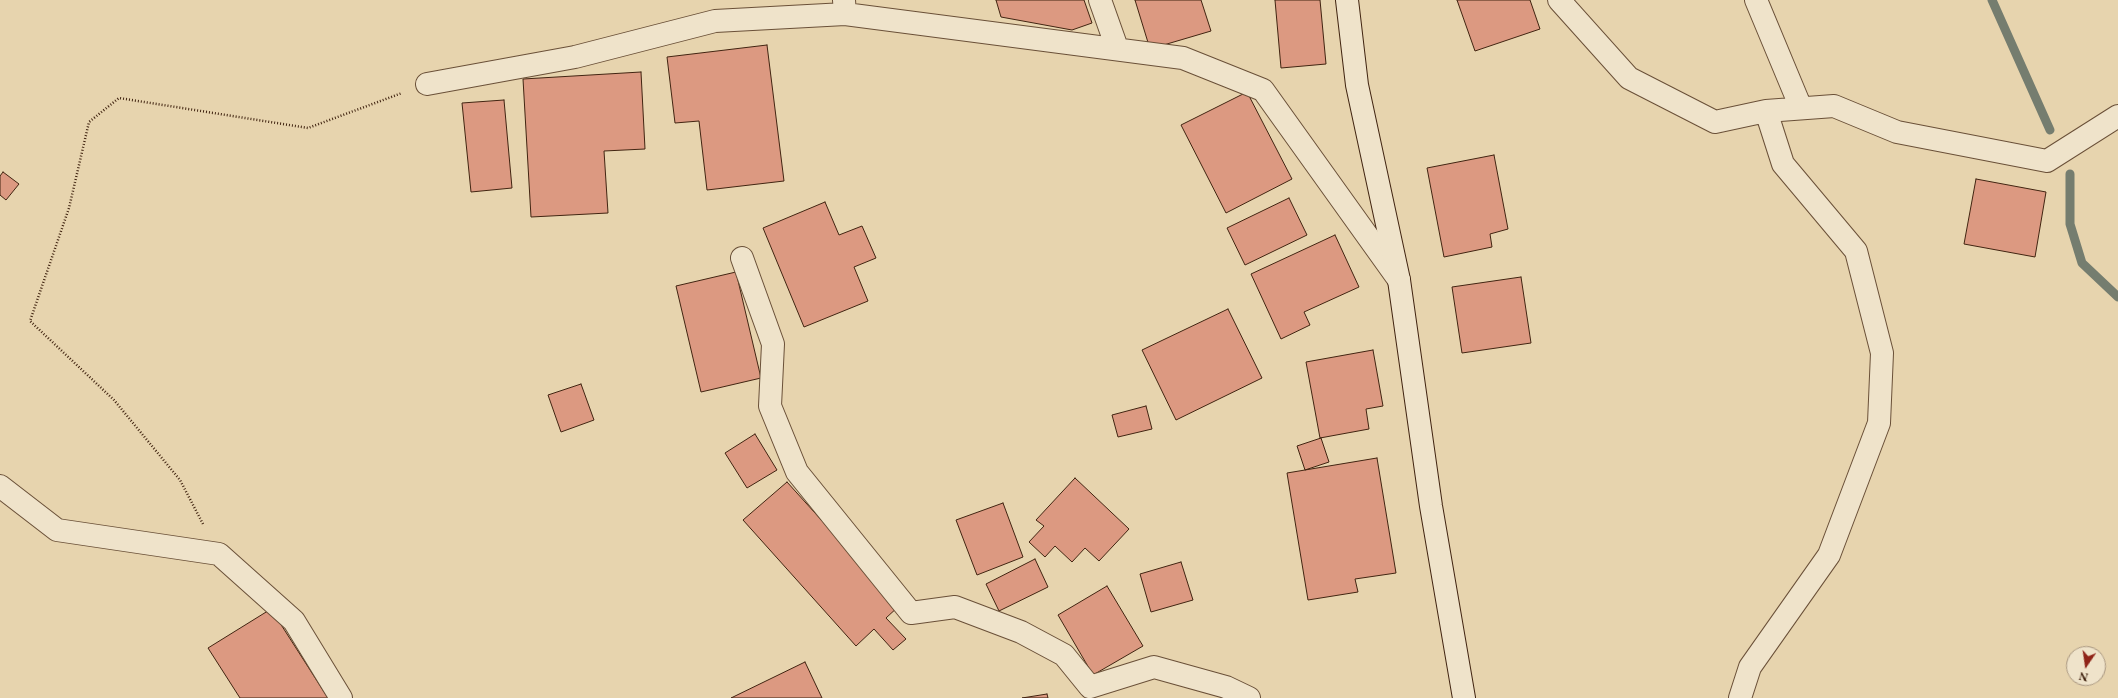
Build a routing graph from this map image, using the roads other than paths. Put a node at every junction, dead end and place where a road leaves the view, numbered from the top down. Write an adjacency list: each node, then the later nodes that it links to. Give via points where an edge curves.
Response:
1 (1100, 0): 6 (street)
2 (1347, 0): 12 (street, via 1357,85)
3 (1559, 0): 9 (street, via 1629,78 1715,122)
4 (1756, 0): 8 (street)
5 (845, 7): 6 (street); 7 (street, via 715,21 576,57)
6 (1117, 48): 12 (street, via 1183,58 1263,90)
7 (427, 84)
8 (1801, 108): 9 (street); 10 (street, via 1834,106 1897,132 2048,161)
9 (1766, 111): 18 (street, via 1783,164 1856,251 1882,353 1880,415 1829,556 1750,667)
10 (2118, 116)
11 (742, 258): 14 (street, via 773,344 770,406 797,472 911,613 955,606 1021,632 1064,655)
12 (1399, 280): 17 (street, via 1431,506)
13 (0, 486): 15 (street, via 57,530 219,554 294,621)
14 (1087, 692): 16 (street, via 1154,667 1226,687)
15 (341, 698)
16 (1249, 698)
17 (1464, 698)
18 (1740, 698)

